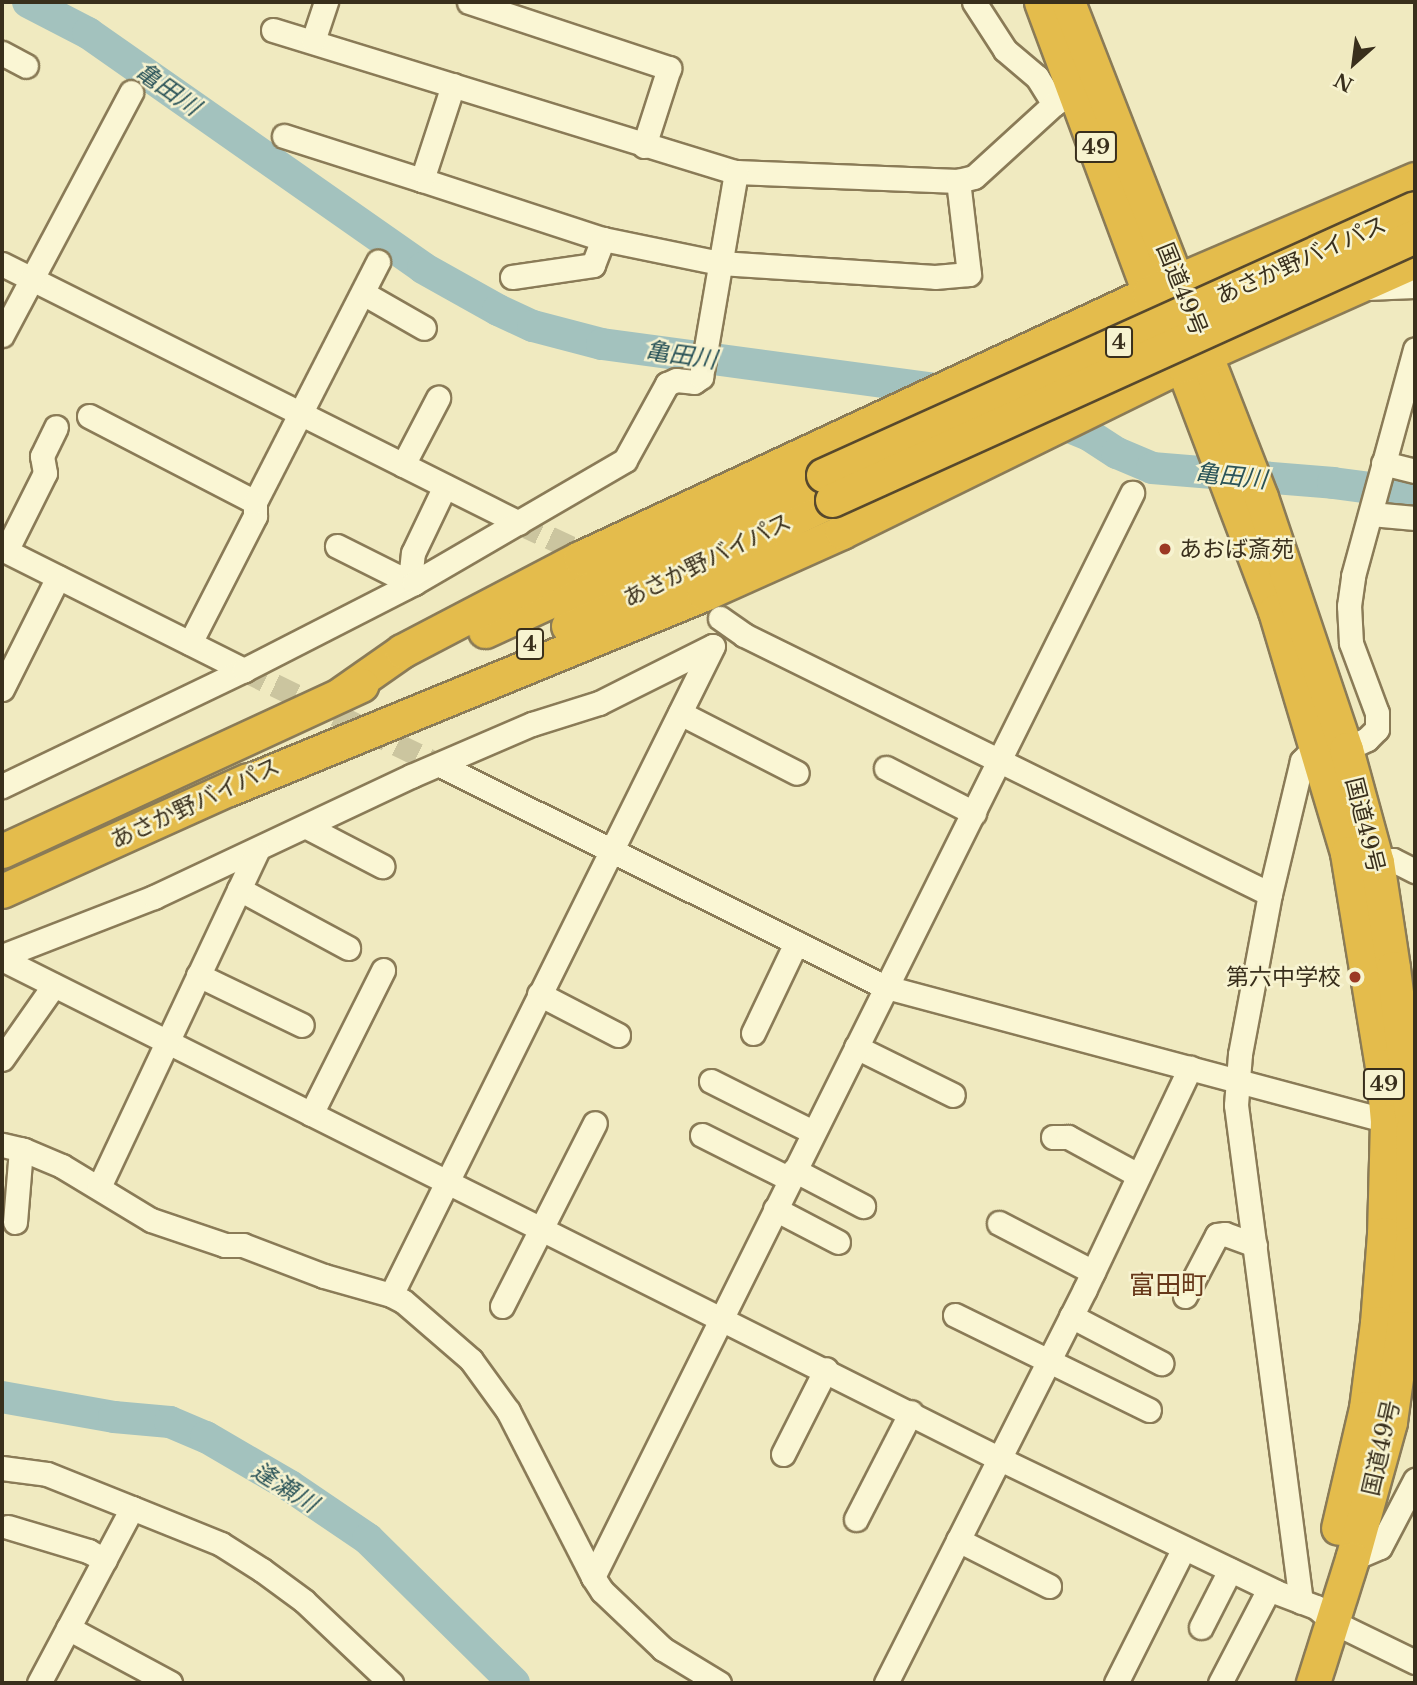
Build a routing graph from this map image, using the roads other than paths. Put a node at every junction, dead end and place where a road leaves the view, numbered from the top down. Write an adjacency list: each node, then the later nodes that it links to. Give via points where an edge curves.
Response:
1 (326, 2): 7 (street)
2 (469, 2): 14 (street, via 669,68)
3 (974, 2): 12 (street, via 1005,50)
4 (1041, 2): 12 (highway, 国道49号 / 49)
5 (1068, 2): 29 (highway, 国道49号 / 49)
6 (273, 30): 7 (street)
7 (313, 41): 10 (street)
8 (2, 53): 9 (street)
9 (26, 66)
10 (453, 85): 14 (street); 17 (street)
11 (131, 92): 27 (street)
12 (1065, 97): 18 (street, via 974,177); 29 (highway, 国道49号 / 49)
13 (284, 136): 17 (street)
14 (645, 146): 15 (street)
15 (736, 172): 18 (street); 24 (street)
16 (1415, 179): 29 (highway)
17 (422, 180): 21 (street)
18 (958, 181): 24 (street, via 969,274 935,277)
19 (1415, 208): 44 (highway, あさか野バイパス / 4, bridge)
20 (1415, 236): 44 (highway, あさか野バイパス / 4, bridge)
21 (603, 239): 24 (street); 26 (street, via 593,265)
22 (1415, 261): 30 (highway)
23 (378, 262): 31 (street)
24 (720, 263): 49 (street, via 699,380 667,384 625,460)
25 (2, 264): 27 (street)
26 (512, 277)
27 (30, 278): 33 (street); 37 (street)
28 (1415, 286): 30 (street)
29 (1164, 287): 35 (highway, 国道49号 / 49); 60 (highway, via 580,558 402,651)
30 (1356, 288): 35 (highway)
31 (363, 293): 32 (street); 37 (street)
32 (424, 328)
33 (2, 335)
34 (1415, 349): 41 (street)
35 (1195, 360): 62 (highway, 国道49号 / 49, via 1245,495 1275,611); 68 (highway, via 716,589)
36 (438, 398): 40 (street)
37 (301, 414): 40 (street); 46 (street)
38 (89, 416): 46 (street)
39 (56, 427): 51 (street, via 42,456 45,473)
40 (403, 465): 43 (street)
41 (1382, 468): 42 (street); 47 (street)
42 (1415, 471)
43 (444, 486): 49 (street); 53 (street, via 414,553)
44 (827, 488): 60 (highway, あさか野バイパス / 4); 68 (highway, あさか野バイパス / 4)
45 (1132, 493): 63 (street)
46 (256, 502): 56 (street, via 255,516)
47 (1371, 514): 48 (street); 62 (street, via 1349,606 1351,643 1377,713 1377,729 1367,739)
48 (1415, 518)
49 (519, 523): 53 (street)
50 (337, 546): 53 (street)
51 (4, 550): 52 (street)
52 (58, 577): 56 (street); 59 (street)
53 (410, 585): 58 (street)
54 (720, 618): 55 (street)
55 (744, 635): 57 (street); 63 (street)
56 (190, 643): 58 (street)
57 (713, 646): 61 (street); 64 (street, via 599,703 531,724)
58 (244, 670): 67 (street)
59 (2, 690)
60 (342, 693): 71 (highway, あさか野バイパス / 4)
61 (680, 713): 66 (street); 73 (street)
62 (1331, 748): 74 (highway, 国道49号 / 49); 79 (street, via 1302,761); 100 (highway, 国道49号 / 49, via 1382,1066)
63 (1000, 760): 69 (street); 79 (street)
64 (440, 765): 70 (street); 73 (street)
65 (886, 768): 69 (street)
66 (797, 773)
67 (2, 786)
68 (229, 789): 78 (highway, あさか野バイパス / 4)
69 (974, 813): 86 (street)
70 (307, 827): 72 (street); 75 (street)
71 (2, 851)
72 (257, 851): 77 (street); 82 (street)
73 (611, 851): 80 (street); 87 (street)
74 (1377, 862): 76 (street, via 1393,860); 100 (highway, 国道49号 / 49)
75 (382, 866)
76 (1415, 871)
77 (239, 890): 81 (street); 84 (street)
78 (2, 891)
79 (1270, 894): 95 (street)
80 (796, 943): 86 (street); 89 (street)
81 (348, 948)
82 (2, 957): 85 (street)
83 (383, 970): 98 (street)
84 (198, 975): 88 (street); 91 (street)
85 (54, 985): 91 (street); 93 (street)
86 (886, 987): 92 (street); 94 (street)
87 (539, 994): 90 (street); 107 (street)
88 (302, 1025)
89 (753, 1033)
90 (618, 1035)
91 (166, 1041): 98 (street); 108 (street)
92 (856, 1047): 97 (street); 101 (street)
93 (2, 1059)
94 (1189, 1068): 95 (street); 106 (street)
95 (1237, 1079): 100 (street); 115 (street, via 1236,1104)
96 (711, 1081): 101 (street)
97 (953, 1096)
98 (311, 1114): 107 (street)
99 (595, 1123): 113 (street)
100 (1405, 1126): 137 (highway, 国道49号 / 49, via 1412,1243 1403,1328 1390,1422); 143 (highway, 国道49号 / 49, via 1384,1234 1366,1408)
101 (813, 1132): 105 (street)
102 (702, 1135): 105 (street)
103 (1053, 1137): 106 (street, via 1068,1137)
104 (11, 1147): 108 (street, via 62,1166); 111 (street)
105 (792, 1174): 109 (street); 110 (street)
106 (1138, 1175): 116 (street)
107 (446, 1181): 113 (street); 117 (street)
108 (99, 1187): 117 (street, via 151,1220 175,1229 225,1245 243,1245)
109 (863, 1206)
110 (775, 1209): 114 (street); 121 (street)
111 (15, 1222)
112 (999, 1223): 116 (street)
113 (543, 1229): 119 (street); 121 (street)
114 (838, 1242)
115 (1255, 1245): 118 (street, via 1217,1235); 143 (street)
116 (1093, 1272): 122 (street)
117 (391, 1295): 140 (street, via 471,1360 501,1401)
118 (1185, 1296)
119 (502, 1306)
120 (955, 1315): 123 (street)
121 (721, 1317): 125 (street); 140 (street)
122 (1071, 1317): 123 (street); 124 (street)
123 (1050, 1359): 126 (street); 129 (street)
124 (1161, 1363)
125 (826, 1369): 127 (street); 128 (street)
126 (1149, 1410)
127 (911, 1412): 129 (street); 133 (street)
128 (783, 1454)
129 (1000, 1459): 135 (street); 136 (street)
130 (2, 1468): 132 (street, via 47,1474)
131 (1415, 1480): 137 (street, via 1380,1547)
132 (132, 1508): 138 (street); 149 (street, via 221,1544 262,1570 304,1601)
133 (856, 1519)
134 (8, 1527): 138 (street)
135 (958, 1540): 141 (street); 151 (street)
136 (1184, 1548): 139 (street); 152 (street)
137 (1352, 1559): 143 (highway, 国道49号 / 49)
138 (105, 1560): 145 (street)
139 (1230, 1570): 142 (street); 144 (street)
140 (593, 1577): 150 (street, via 663,1649)
141 (1049, 1586)
142 (1269, 1589): 143 (street); 153 (street)
143 (1317, 1611): 146 (street); 154 (highway, 国道49号 / 49); 155 (highway, 国道49号 / 49)
144 (1200, 1627)
145 (68, 1629): 147 (street); 148 (street)
146 (1415, 1662)
147 (38, 1683)
148 (170, 1683)
149 (391, 1683)
150 (719, 1683)
151 (886, 1683)
152 (1116, 1683)
153 (1220, 1683)
154 (1288, 1683)
155 (1312, 1683)

